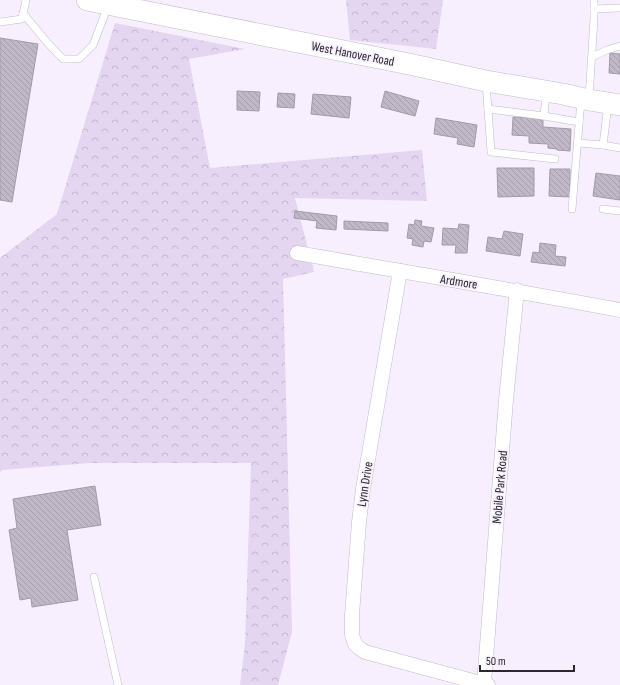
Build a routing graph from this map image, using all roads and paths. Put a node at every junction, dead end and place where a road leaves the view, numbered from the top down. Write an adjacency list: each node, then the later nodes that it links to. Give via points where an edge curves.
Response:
1 (26, 0): 6 (lane)
2 (594, 0): 5 (lane)
3 (100, 2): 6 (lane, via 93,45 79,59 63,59); 10 (street, West Hanover Road)
4 (620, 8): 5 (lane)
5 (594, 9): 9 (lane)
6 (24, 13): 7 (lane, via 22,19)
7 (0, 22)
8 (620, 46): 9 (lane)
9 (592, 57): 12 (lane)
10 (486, 81): 11 (street, West Hanover Road); 13 (lane)
11 (546, 91): 12 (street, West Hanover Road); 14 (lane)
12 (600, 102): 15 (lane); 17 (lane)
13 (488, 110): 14 (lane); 19 (lane, via 491,152)
14 (544, 116): 15 (lane)
15 (579, 122): 16 (lane)
16 (578, 143): 17 (lane); 20 (lane)
17 (603, 145): 18 (lane)
18 (620, 148)
19 (554, 159)
20 (572, 209)
21 (603, 209): 22 (lane)
22 (620, 211)
23 (297, 253): 24 (street, Ardmore)
24 (400, 271): 25 (street, Ardmore); 28 (street, Lynn Drive, via 358,522 352,635 355,644 365,652)
25 (517, 290): 26 (street, Ardmore); 28 (street, Mobile Park Road, via 506,400)
26 (620, 310)
27 (94, 577): 29 (lane)
28 (486, 684)
29 (118, 685)

